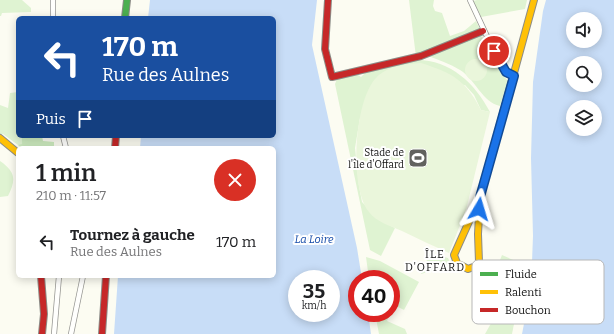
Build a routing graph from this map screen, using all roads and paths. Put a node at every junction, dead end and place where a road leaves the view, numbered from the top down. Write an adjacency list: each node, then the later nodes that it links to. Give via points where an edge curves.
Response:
1 (53, 0): 7 (street)
2 (123, 0): 8 (street)
3 (126, 0): 9 (street)
4 (328, 0): 10 (street, via 325,49 332,77 422,56)
5 (470, 0): 10 (street)
6 (534, 0): 11 (street)
7 (53, 16)
8 (124, 16)
9 (124, 16)
10 (483, 30): 11 (street, via 499,62 506,72)
11 (514, 76): 14 (street)
12 (0, 138): 13 (street)
13 (16, 151)
14 (480, 197): 15 (street); 16 (street, via 454,255 457,263 468,269)
15 (479, 260)
16 (472, 268)
17 (41, 278): 21 (street, via 44,314)
18 (59, 278): 22 (street)
19 (83, 278): 23 (street)
20 (106, 278): 24 (street)
21 (42, 334)
22 (54, 334)
23 (71, 334)
24 (102, 334)

